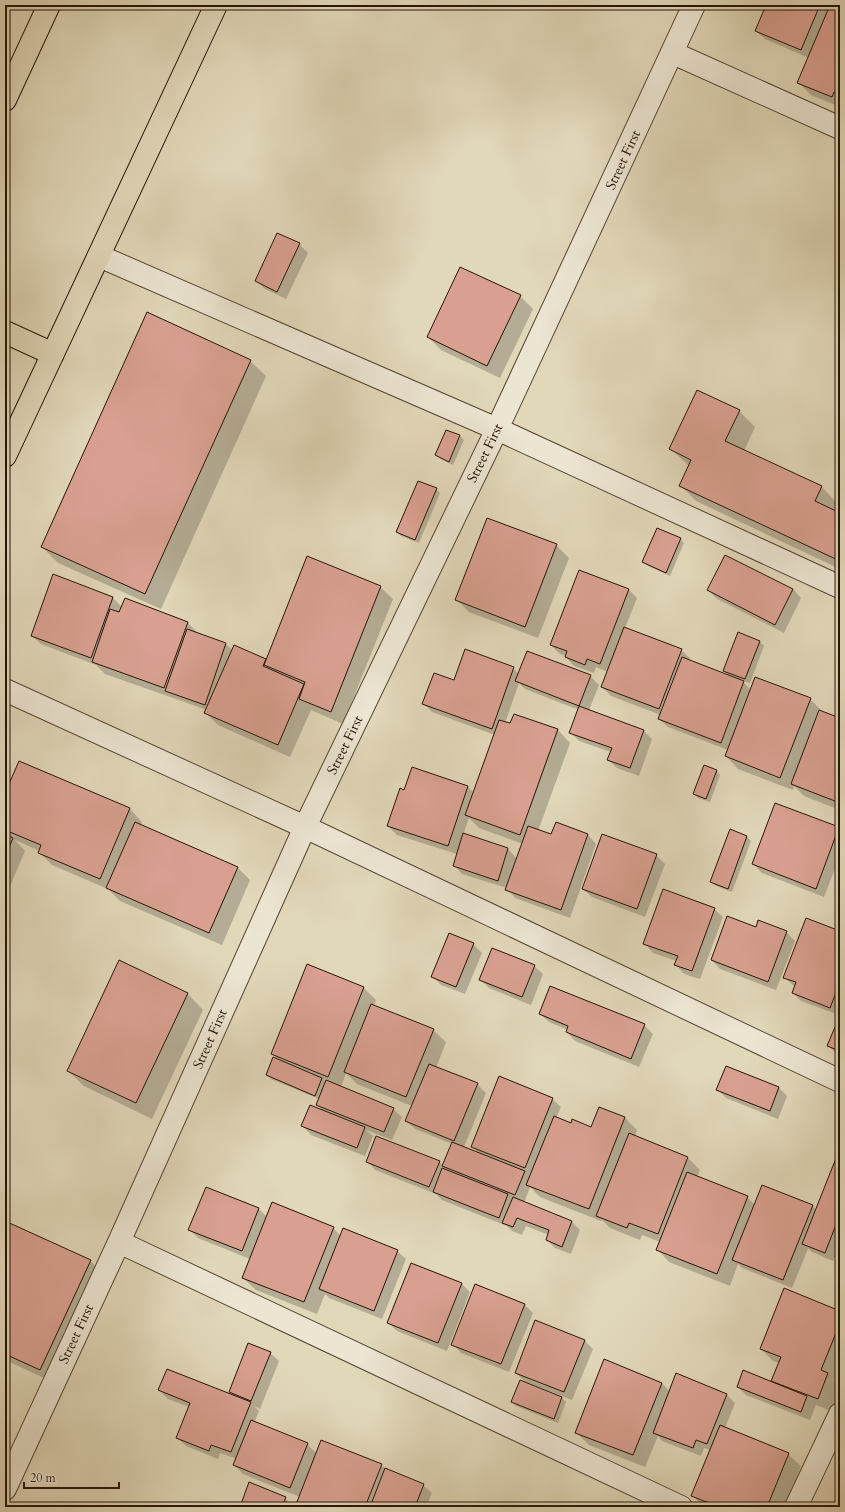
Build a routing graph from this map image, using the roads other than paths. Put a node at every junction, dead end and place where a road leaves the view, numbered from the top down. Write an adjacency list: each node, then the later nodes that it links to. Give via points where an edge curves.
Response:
1 (49, 5): 5 (main road)
2 (216, 5): 7 (main road)
3 (694, 5): 4 (street, Street First)
4 (673, 53): 6 (street); 10 (street, Street First)
5 (5, 100)
6 (840, 128)
7 (99, 256): 9 (main road); 10 (street)
8 (5, 332): 9 (main road)
9 (52, 354): 11 (main road)
10 (497, 430): 12 (street); 14 (street, Street First)
11 (5, 456)
12 (840, 587)
13 (5, 690): 14 (street)
14 (305, 827): 15 (street); 16 (street, Street First)
15 (840, 1081)
16 (119, 1242): 18 (street, Street First); 19 (street)
17 (840, 1414): 20 (street)
18 (5, 1489)
19 (681, 1507)
20 (796, 1507)

